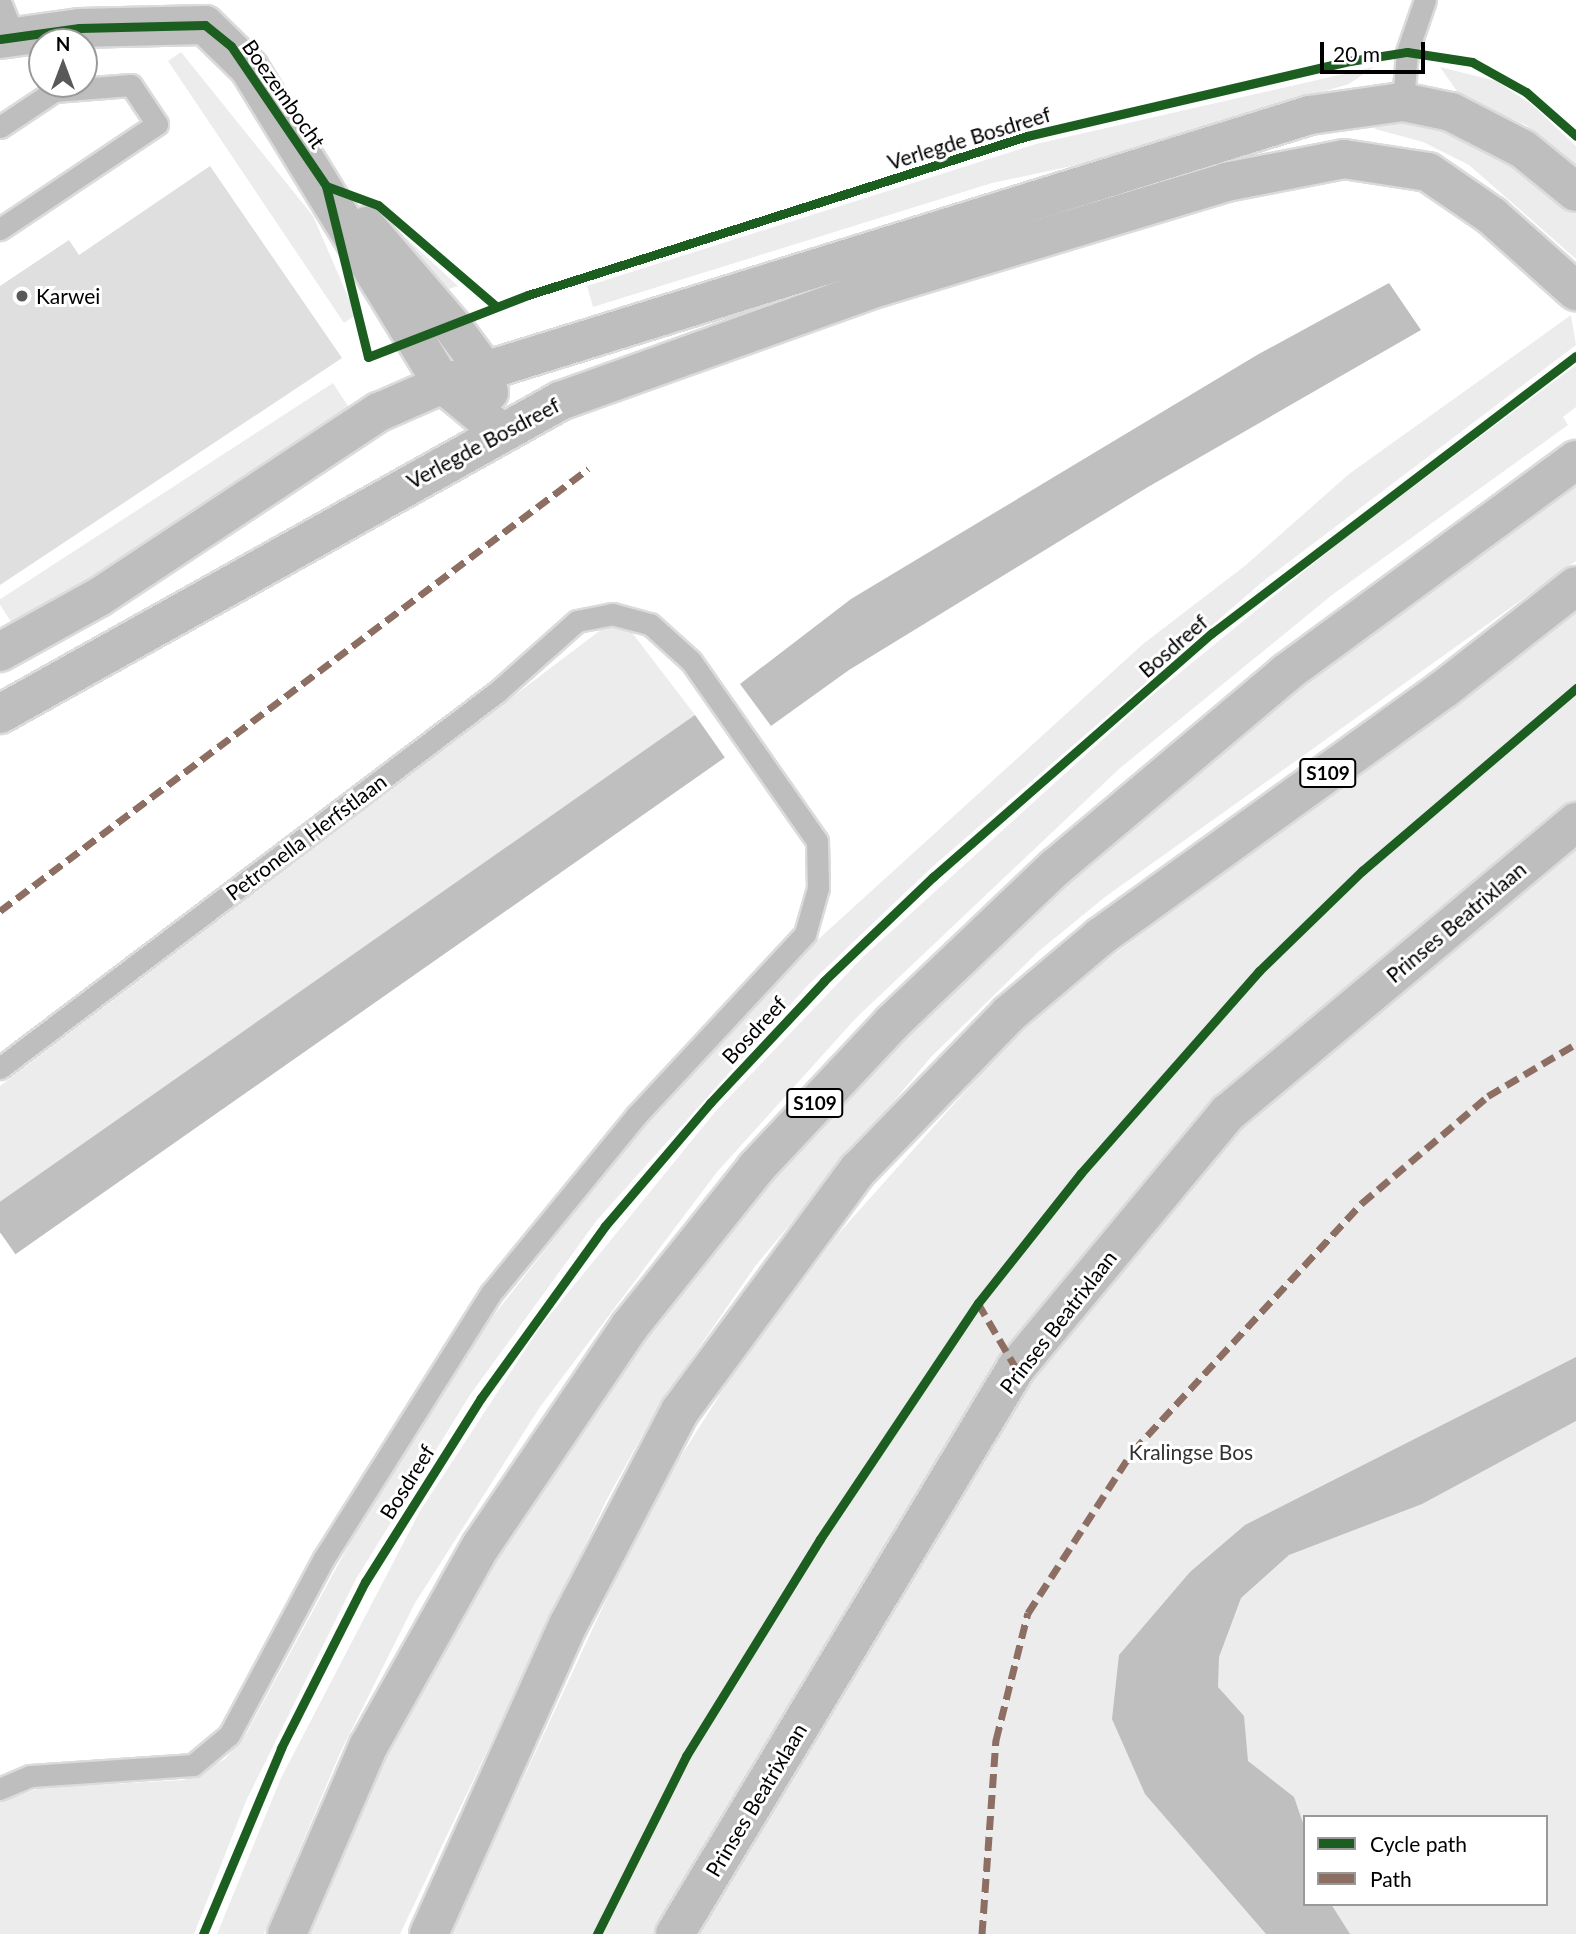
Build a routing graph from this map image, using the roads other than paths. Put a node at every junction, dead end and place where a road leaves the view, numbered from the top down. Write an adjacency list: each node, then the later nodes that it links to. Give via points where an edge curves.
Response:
1 (1425, 0): 3 (lane, via 1407,52)
2 (5, 26): 5 (main road, Boezembocht, via 205,26 249,68)
3 (1404, 102): 6 (main road, via 1479,124); 9 (main road, via 1352,105 1296,119)
4 (0, 127): 7 (lane, via 54,91 131,85 157,124)
5 (326, 186): 9 (main road, Boezembocht, via 387,246); 10 (main road, Boezembocht)
6 (1576, 192)
7 (0, 229)
8 (1576, 291): 11 (main road, Verlegde Bosdreef, via 1492,216 1428,172 1399,163 1314,162 1226,182 879,288 560,401)
9 (483, 368): 10 (main road); 11 (main road, Boezembocht)
10 (443, 384): 11 (main road, Boezembocht); 14 (main road, via 379,412 99,597)
11 (500, 431): 15 (main road, Verlegde Bosdreef)
12 (1576, 460): 19 (main road, S109, via 1286,673 1056,867 892,1023 756,1168 631,1325 481,1546 368,1747)
13 (1576, 586): 20 (main road, S109, via 1444,689 1100,937 1009,1014 858,1170 680,1411 568,1625)
14 (0, 652)
15 (0, 714)
16 (1576, 822): 21 (main road, Prinses Beatrixlaan, via 1228,1114 1016,1368)
17 (0, 1068): 18 (lane, Petronella Herfstlaan, via 497,692 551,639 578,621 612,614 650,624 691,660 817,841 818,888 805,934 636,1116 491,1293 324,1558 229,1735 193,1765 30,1776)
18 (0, 1789)
19 (288, 1934)
20 (429, 1934)
21 (675, 1934)

